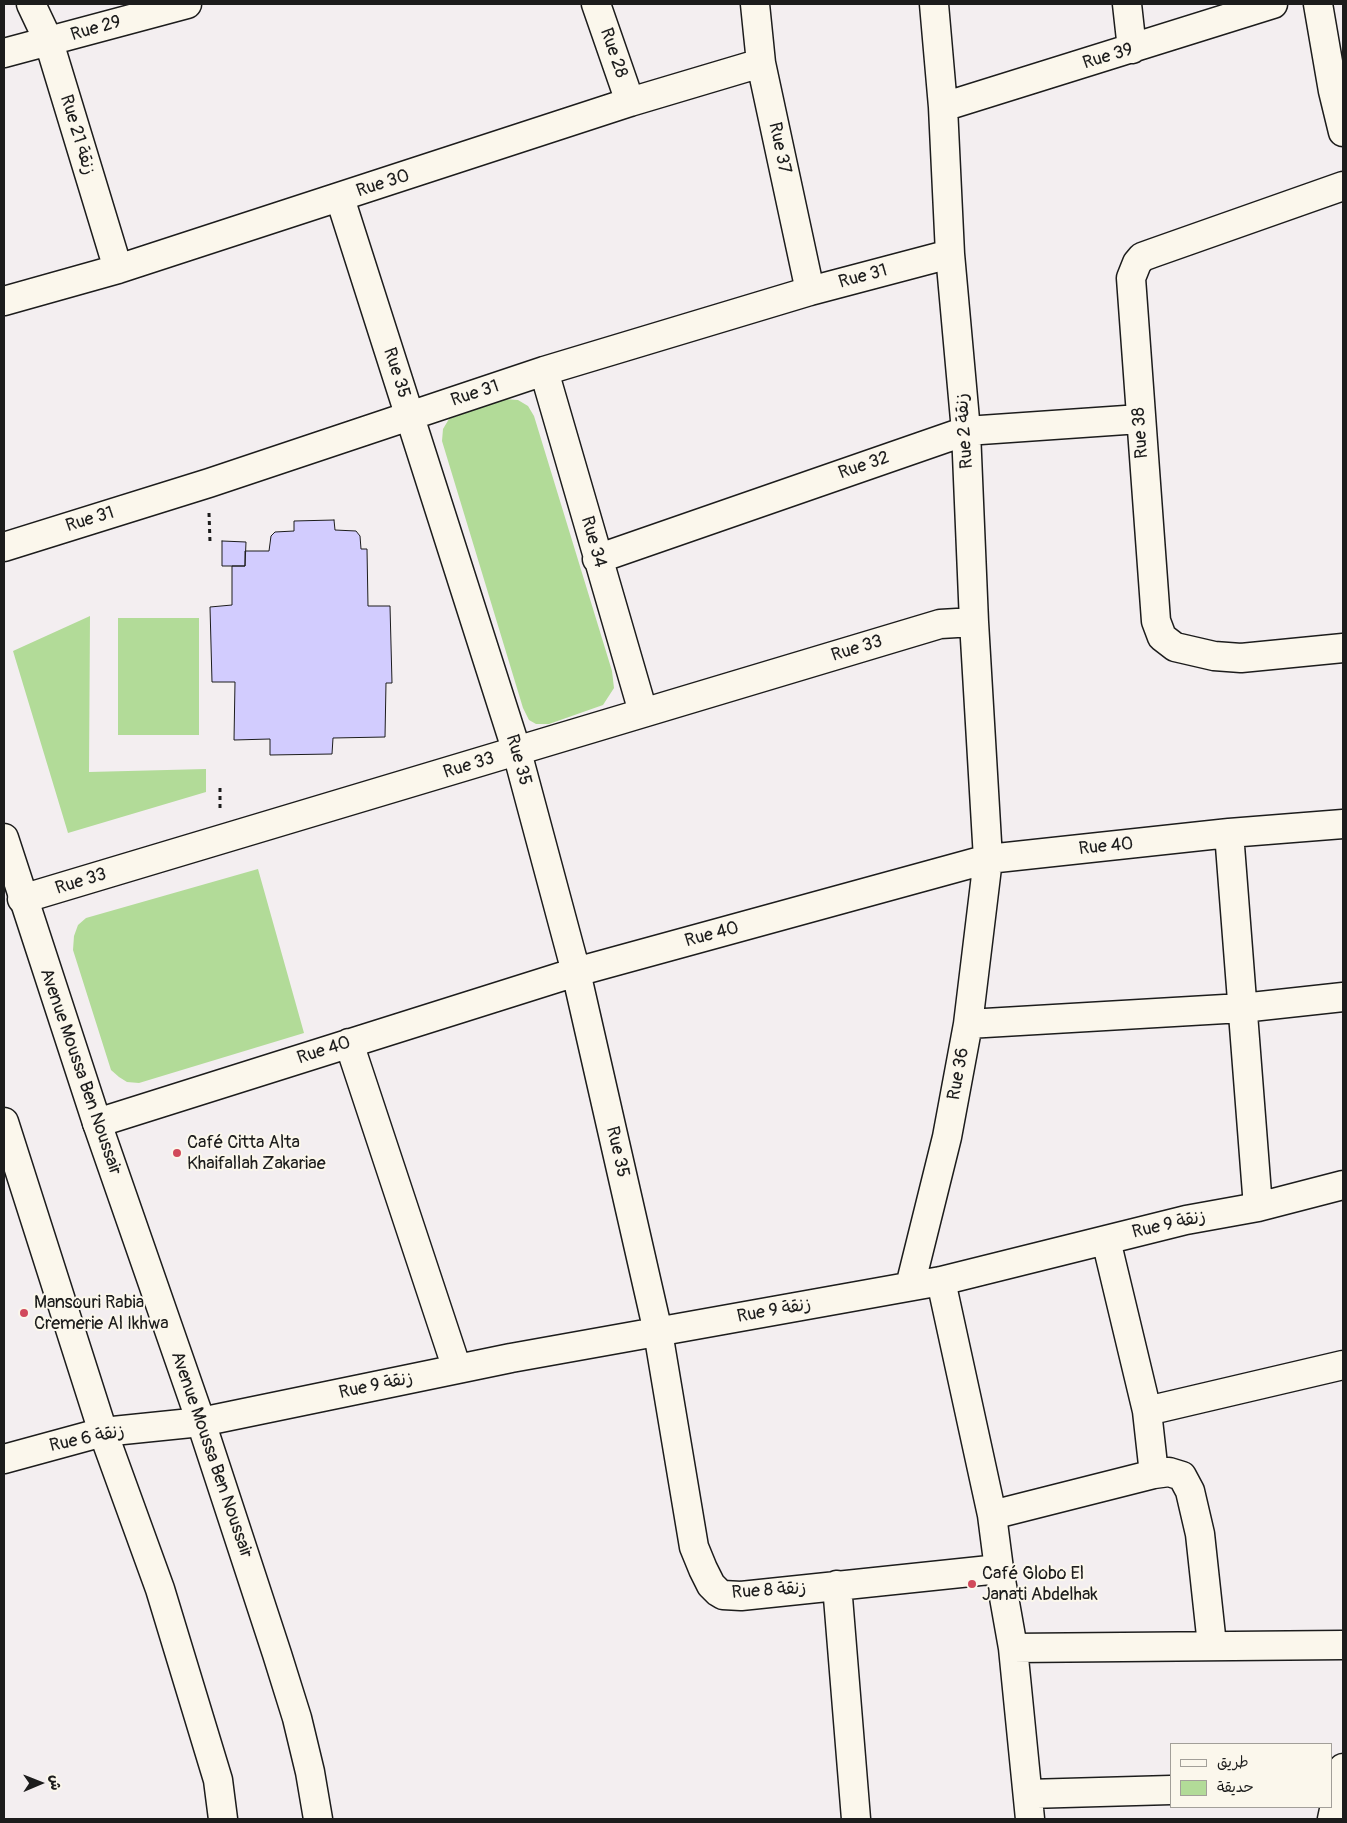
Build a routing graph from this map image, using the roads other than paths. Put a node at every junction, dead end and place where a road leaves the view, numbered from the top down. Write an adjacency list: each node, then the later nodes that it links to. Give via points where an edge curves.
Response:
1 (31, 4): 9 (street, Rue 21 زنقة)
2 (187, 4): 9 (street, Rue 29)
3 (596, 4): 13 (street, Rue 28)
4 (755, 4): 12 (street, Rue 37)
5 (934, 4): 14 (street, Rue 2 زنقة)
6 (1127, 4): 10 (street)
7 (1273, 4): 10 (street, Rue 39)
8 (1318, 4): 15 (street)
9 (49, 42): 11 (street, Rue 29); 19 (street, Rue 21 زنقة)
10 (1132, 49): 14 (street, Rue 39)
11 (4, 53)
12 (761, 63): 13 (street, Rue 30); 20 (street, Rue 37)
13 (630, 102): 17 (street, Rue 30)
14 (942, 107): 18 (street, Rue 2 زنقة)
15 (1343, 132)
16 (1343, 186): 24 (street, Rue 38, via 1142,257 1131,278)
17 (340, 198): 19 (street, Rue 30); 23 (street, Rue 35)
18 (950, 254): 20 (street, Rue 31); 25 (street, Rue 2 زنقة)
19 (118, 268): 21 (street, Rue 30)
20 (810, 291): 22 (street, Rue 31)
21 (4, 301)
22 (544, 371): 23 (street, Rue 31); 27 (street, Rue 34)
23 (409, 415): 26 (street, Rue 31, via 209,483); 31 (street, Rue 35)
24 (1140, 420): 25 (street, Rue 32); 29 (street, Rue 38, via 1156,621 1162,637 1175,647 1240,658)
25 (966, 431): 27 (street, Rue 32); 28 (street, Rue 2 زنقة)
26 (4, 547)
27 (597, 559): 30 (street, Rue 34)
28 (974, 622): 30 (street, Rue 33, via 940,624); 35 (street, Rue 2 زنقة)
29 (1343, 648)
30 (643, 712): 31 (street, Rue 33)
31 (517, 752): 36 (street, Rue 33); 37 (street, Rue 35)
32 (1343, 824): 33 (street, Rue 40)
33 (1229, 833): 35 (street, Rue 40); 39 (street)
34 (4, 838): 36 (street, Avenue Moussa Ben Noussair)
35 (988, 859): 37 (street, Rue 40); 40 (street, Rue 36)
36 (22, 900): 43 (street, Avenue Moussa Ben Noussair)
37 (576, 972): 41 (street, Rue 40); 49 (street, Rue 35)
38 (1343, 997): 39 (street)
39 (1242, 1008): 40 (street); 45 (street)
40 (968, 1024): 48 (street, Rue 36, via 948,1137)
41 (349, 1043): 43 (street, Rue 40); 51 (street)
42 (4, 1122): 54 (street)
43 (97, 1123): 53 (street, Avenue Moussa Ben Noussair)
44 (1343, 1185): 45 (street, Rue 9 زنقة)
45 (1258, 1207): 46 (street, Rue 9 زنقة, via 1186,1220)
46 (1106, 1240): 47 (street, Rue 9 زنقة); 52 (street)
47 (941, 1280): 48 (street, Rue 9 زنقة); 57 (street)
48 (910, 1286): 49 (street, Rue 9 زنقة)
49 (658, 1332): 51 (street, Rue 9 زنقة); 59 (street, Rue 8 زنقة, via 694,1548 711,1585 723,1595 741,1596)
50 (1343, 1365): 52 (street)
51 (457, 1369): 53 (street, Rue 9 زنقة)
52 (1147, 1411): 56 (street)
53 (201, 1422): 54 (street, Rue 6 زنقة); 67 (street, Avenue Moussa Ben Noussair, via 298,1718)
54 (103, 1432): 55 (street, Rue 6 زنقة); 66 (street, via 160,1589 218,1780)
55 (4, 1460)
56 (1154, 1474): 57 (street); 60 (street, via 1176,1473 1182,1476 1190,1491 1200,1534)
57 (992, 1515): 58 (street)
58 (999, 1569): 59 (street, Rue 8 زنقة); 62 (street)
59 (837, 1585): 68 (street)
60 (1212, 1645): 61 (street); 62 (street)
61 (1343, 1645)
62 (1013, 1648): 65 (street)
63 (1338, 1780): 69 (street)
64 (1170, 1790): 65 (street)
65 (1029, 1806)
66 (223, 1819)
67 (318, 1819)
68 (856, 1819)
69 (1332, 1819)

